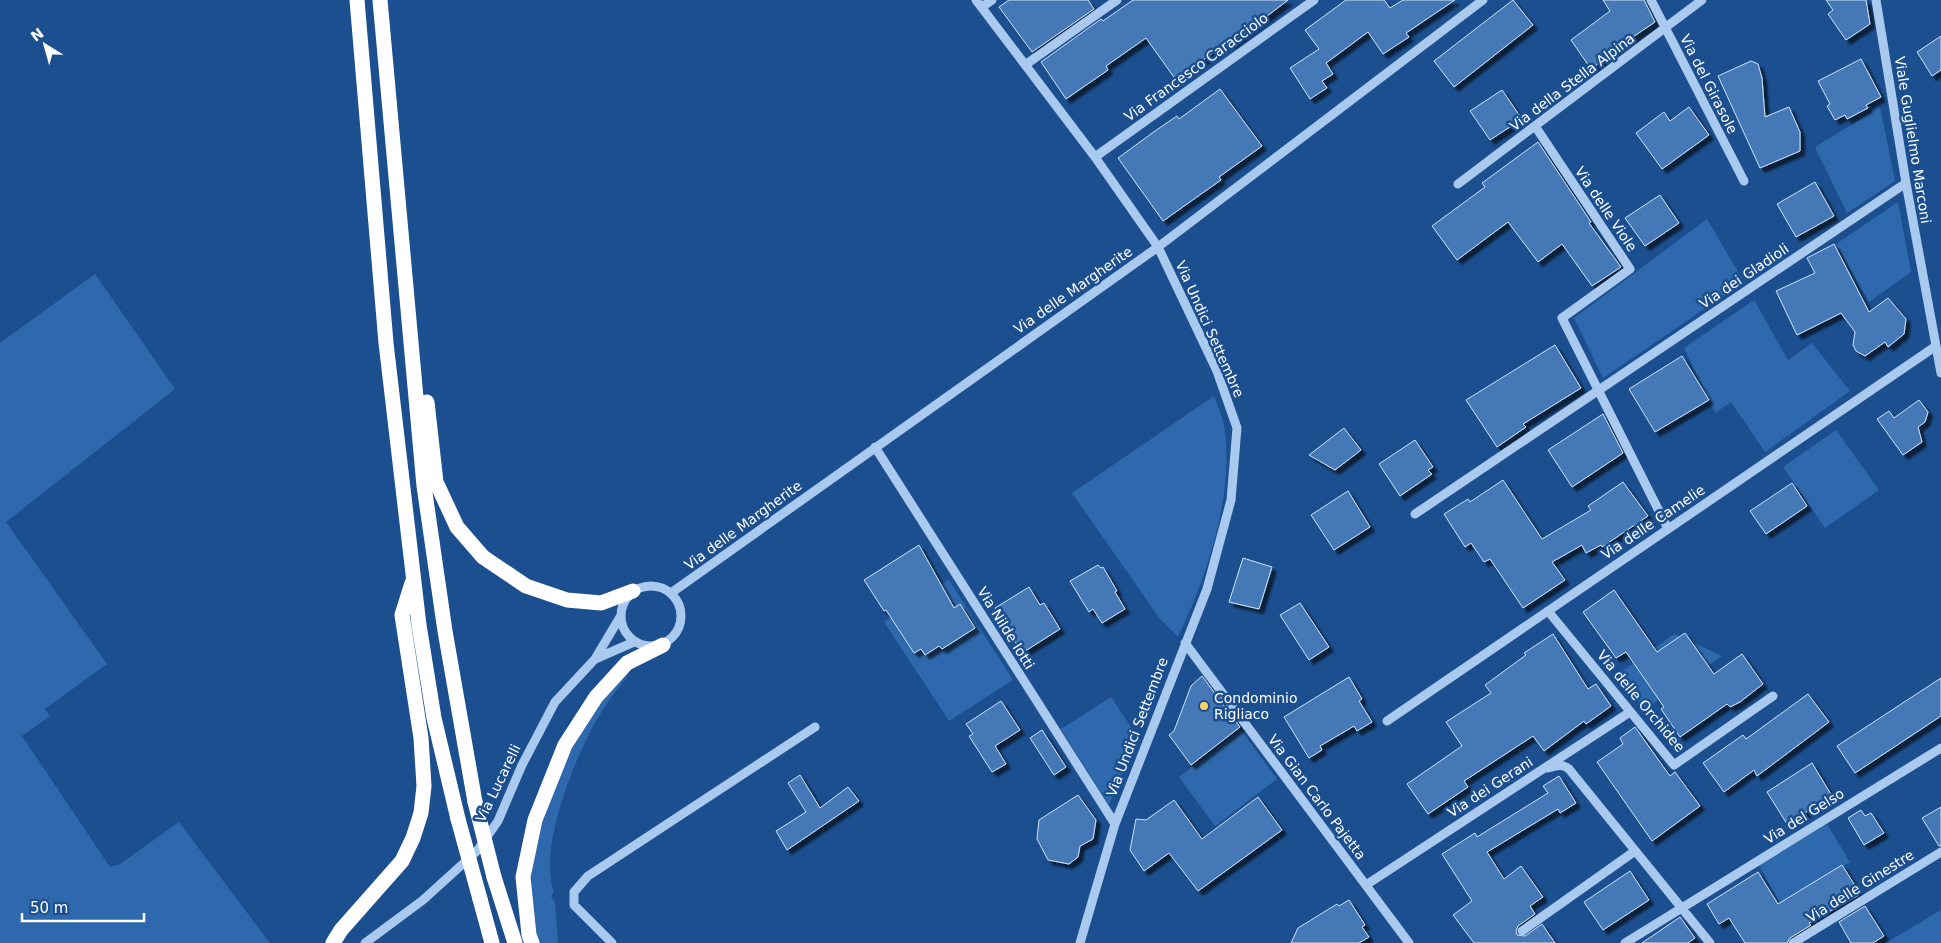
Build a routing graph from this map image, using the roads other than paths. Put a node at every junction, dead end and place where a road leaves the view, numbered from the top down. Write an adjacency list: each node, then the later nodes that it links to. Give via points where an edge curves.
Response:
1 (357, 0): 26 (highway, via 386,343)
2 (380, 0): 19 (highway)
3 (992, 0): 10 (street)
4 (1117, 0): 12 (street)
5 (1314, 0): 14 (street, Via Francesco Caracciolo)
6 (1483, 0): 18 (street, Via delle Margherite)
7 (1651, 0): 11 (street, Via del Girasole)
8 (1702, 0): 11 (street, Via della Stella Alpina)
9 (1876, 0): 16 (street, Viale Guglielmo Marconi)
10 (979, 4): 12 (street, Via Undici Settembre)
11 (1665, 29): 13 (street, Via della Stella Alpina); 15 (street, Via del Girasole)
12 (1025, 65): 14 (street, Via Undici Settembre)
13 (1535, 126): 17 (street, Via della Stella Alpina); 22 (street, Via delle Viole, via 1630,269 1562,318)
14 (1095, 157): 18 (street, Via Undici Settembre)
15 (1744, 181)
16 (1906, 183): 20 (street, Viale Guglielmo Marconi); 22 (street, Via dei Gladioli)
17 (1458, 184)
18 (1158, 247): 23 (street, Via delle Margherite); 32 (street, Via Undici Settembre, via 1217,371 1237,428 1231,500 1207,589)
19 (404, 270): 27 (highway, via 417,316 436,482 457,527 483,557 526,586 567,600 601,603); 50 (highway, bridge, via 424,486 444,631 475,802)
20 (1936, 346): 21 (street, Viale Guglielmo Marconi); 25 (street, Via delle Camelie)
21 (1941, 373)
22 (1599, 391): 24 (street, Via dei Gladioli); 25 (street)
23 (875, 447): 28 (street, Via delle Margherite); 41 (street, Via Nilde Iotti)
24 (1415, 514)
25 (1668, 529): 29 (street, Via delle Camelie)
26 (414, 577): 47 (highway, via 402,615 421,738 424,786 421,814 402,861); 49 (highway, bridge, via 434,718)
27 (634, 591): 28 (street, via 653,586); 30 (street, Via Lucarelli, via 624,602)
28 (671, 593): 33 (street, via 678,602 681,621 675,635)
29 (1548, 611): 36 (street, Via delle Orchidee); 37 (street, Via delle Camelie)
30 (620, 617): 31 (street, via 622,627); 34 (street, Via Lucarelli)
31 (634, 642): 33 (street, via 643,646); 34 (street, Via Lucarelli)
32 (1185, 644): 41 (street, Via Undici Settembre); 44 (street, Via Gian Carlo Pajetta)
33 (663, 645): 51 (highway, via 627,663 596,697 565,745 535,820 523,877)
34 (594, 659): 48 (street, Via Lucarelli, via 555,702 522,764 498,821 476,850 423,900)
35 (1773, 696): 36 (street, Via delle Orchidee, via 1674,765)
36 (1630, 712): 40 (street, Via dei Gerani)
37 (1387, 721)
38 (815, 726): 52 (street, via 588,876 574,892 574,905)
39 (1941, 748): 45 (street, Via del Gelso)
40 (1539, 771): 42 (street, via 1557,765 1569,769); 44 (street, Via dei Gerani)
41 (1115, 824): 53 (street, Via Undici Settembre)
42 (1636, 851): 45 (street); 46 (street)
43 (1941, 852): 57 (street, Via delle Ginestre)
44 (1366, 885): 54 (street, Via Gian Carlo Pajetta)
45 (1681, 907): 55 (street, Via del Gelso); 56 (street)
46 (1522, 931)
47 (333, 943)
48 (365, 943)
49 (492, 943)
50 (515, 943)
51 (532, 943)
52 (612, 943)
53 (1080, 943)
54 (1409, 943)
55 (1625, 943)
56 (1710, 943)
57 (1793, 943)

